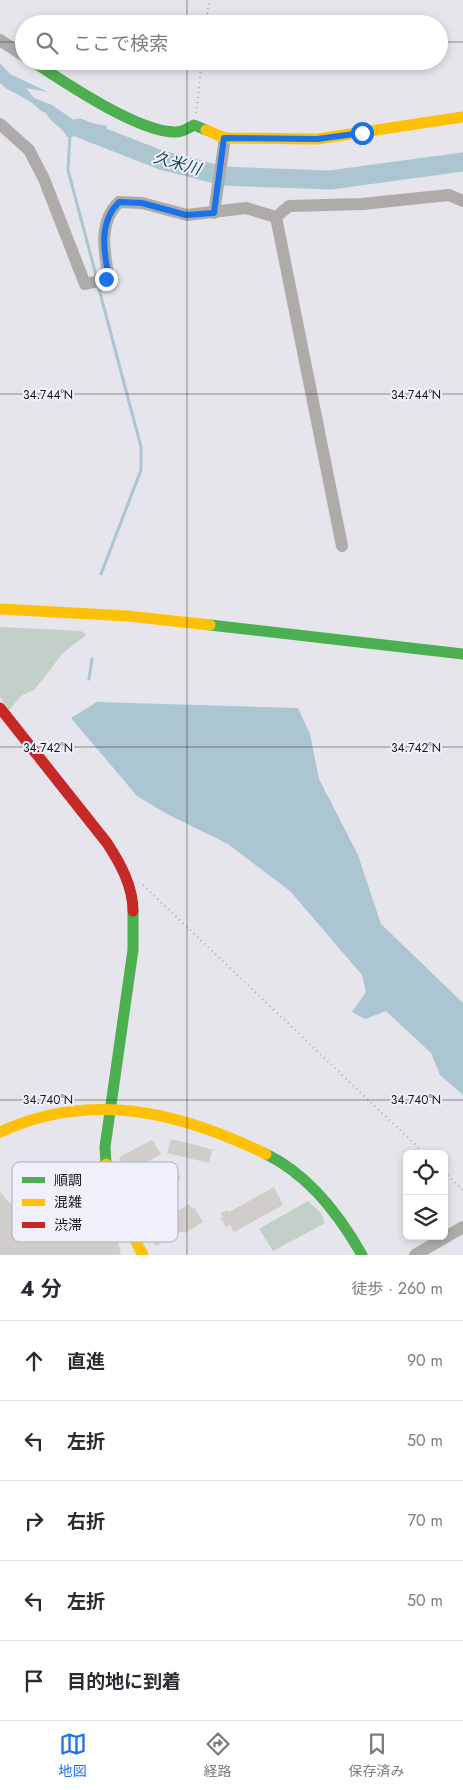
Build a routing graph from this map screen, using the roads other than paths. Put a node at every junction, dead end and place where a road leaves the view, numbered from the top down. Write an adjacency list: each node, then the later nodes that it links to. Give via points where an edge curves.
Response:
1 (0, 40): 2 (street)
2 (15, 50)
3 (46, 70): 6 (street, via 148,125 177,132 194,125)
4 (463, 117): 6 (street, via 317,139)
5 (0, 124): 8 (street, via 29,150 44,179 85,284 109,279 105,223 119,202 142,203 186,215)
6 (224, 138): 8 (street)
7 (463, 201): 9 (street, via 449,195 362,204 289,206)
8 (214, 209): 9 (street, via 246,208)
9 (276, 217): 10 (street)
10 (342, 546)
11 (0, 609): 12 (street, via 128,616)
12 (463, 654)
13 (0, 708): 14 (street, via 107,843 130,888 133,950)
14 (109, 1109): 15 (street, via 57,1112 27,1119); 16 (street); 20 (street, via 153,1115 226,1136 290,1168 334,1212)
15 (0, 1132)
16 (106, 1162)
17 (463, 1227): 21 (street)
18 (136, 1242): 19 (street)
19 (143, 1255)
20 (362, 1255)
21 (415, 1255)

